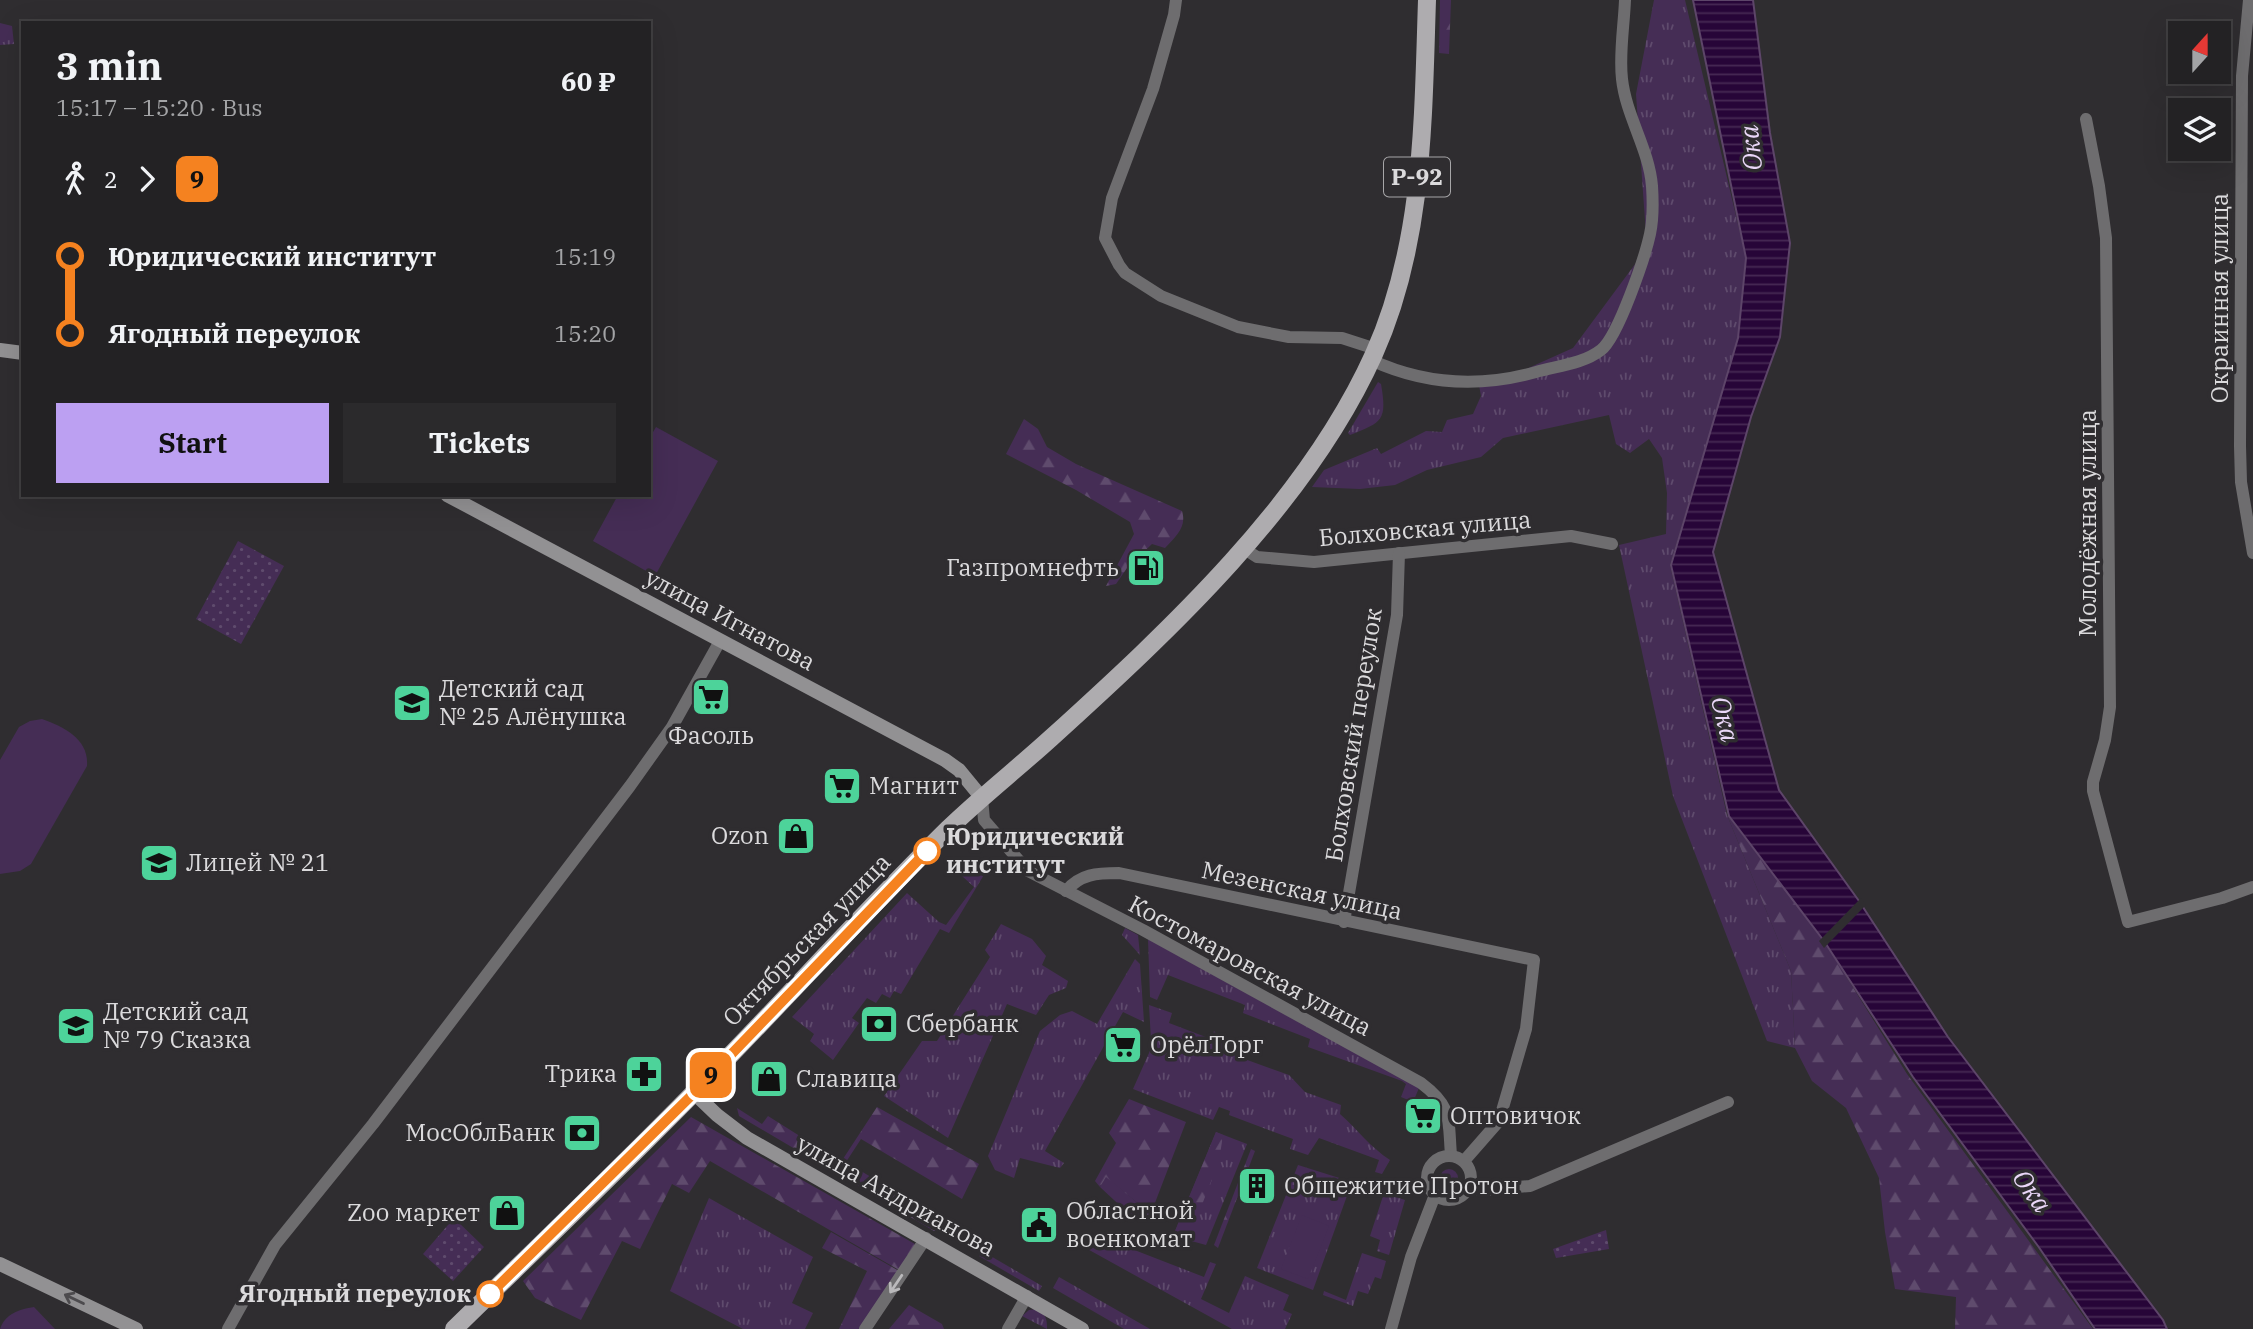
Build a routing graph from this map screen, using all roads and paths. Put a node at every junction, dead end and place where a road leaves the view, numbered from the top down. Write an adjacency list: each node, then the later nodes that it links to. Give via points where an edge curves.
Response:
1 (1176, 0): 8 (street, via 1153,89 1112,198 1104,238 1119,265 1161,296 1238,327 1289,337 1342,338)
2 (1427, 0): 8 (main road, Р-92, via 1412,220 1397,291)
3 (1625, 0): 8 (street, via 1622,78 1652,186 1650,232 1607,344 1591,356 1567,364 1515,378 1473,382 1429,380 1396,371)
4 (2249, 0): 9 (street, Окраинная улица, via 2242,76)
5 (2086, 119): 17 (street, Молодёжная улица, via 2106,239 2109,451 2110,707 2093,792 2128,922)
6 (0, 350): 7 (main road)
7 (21, 353)
8 (1373, 354): 12 (main road, Октябрьская улица / Р-92, via 1354,393 1296,483)
9 (2247, 483): 13 (street, Окраинная улица)
10 (451, 497): 15 (main road, улица Игнатова)
11 (1612, 544): 14 (street, Болховская улица, via 1571,536)
12 (1243, 548): 14 (street, Болховская улица, via 1257,557 1314,562); 16 (main road, Октябрьская улица, via 1111,681)
13 (2253, 553)
14 (1399, 554): 19 (street, Болховский переулок, via 1397,615)
15 (720, 641): 16 (main road, улица Игнатова, via 944,760); 30 (street, via 672,727 637,776 373,1124 275,1245)
16 (982, 797): 18 (street, Костомаровская улица, via 984,820 1028,871); 20 (main road, Октябрьская улица)
17 (2253, 887)
18 (1066, 891): 19 (street, Мезенская улица, via 1086,875 1119,873); 22 (street, Костомаровская улица, via 1421,1083 1448,1112)
19 (1344, 922): 23 (street, Мезенская улица, via 1534,960 1526,1029 1499,1121)
20 (694, 1093): 26 (main road, улица Андрианова, via 747,1138); 31 (main road, Октябрьская улица)
21 (1728, 1102): 24 (street, via 1530,1186)
22 (1451, 1155): 23 (street); 25 (street, via 1440,1157 1430,1167 1427,1182)
23 (1464, 1161): 24 (street, via 1472,1173)
24 (1469, 1188): 25 (street, via 1454,1200)
25 (1435, 1195): 35 (street)
26 (926, 1238): 28 (main road, улица Андрианова); 32 (street, one-way to 32)
27 (0, 1264): 29 (main road, one-way to 27)
28 (1027, 1296): 33 (street); 34 (main road, улица Андрианова)
29 (136, 1329)
30 (228, 1329)
31 (454, 1329)
32 (865, 1329)
33 (1008, 1329)
34 (1082, 1329)
35 (1391, 1329)

